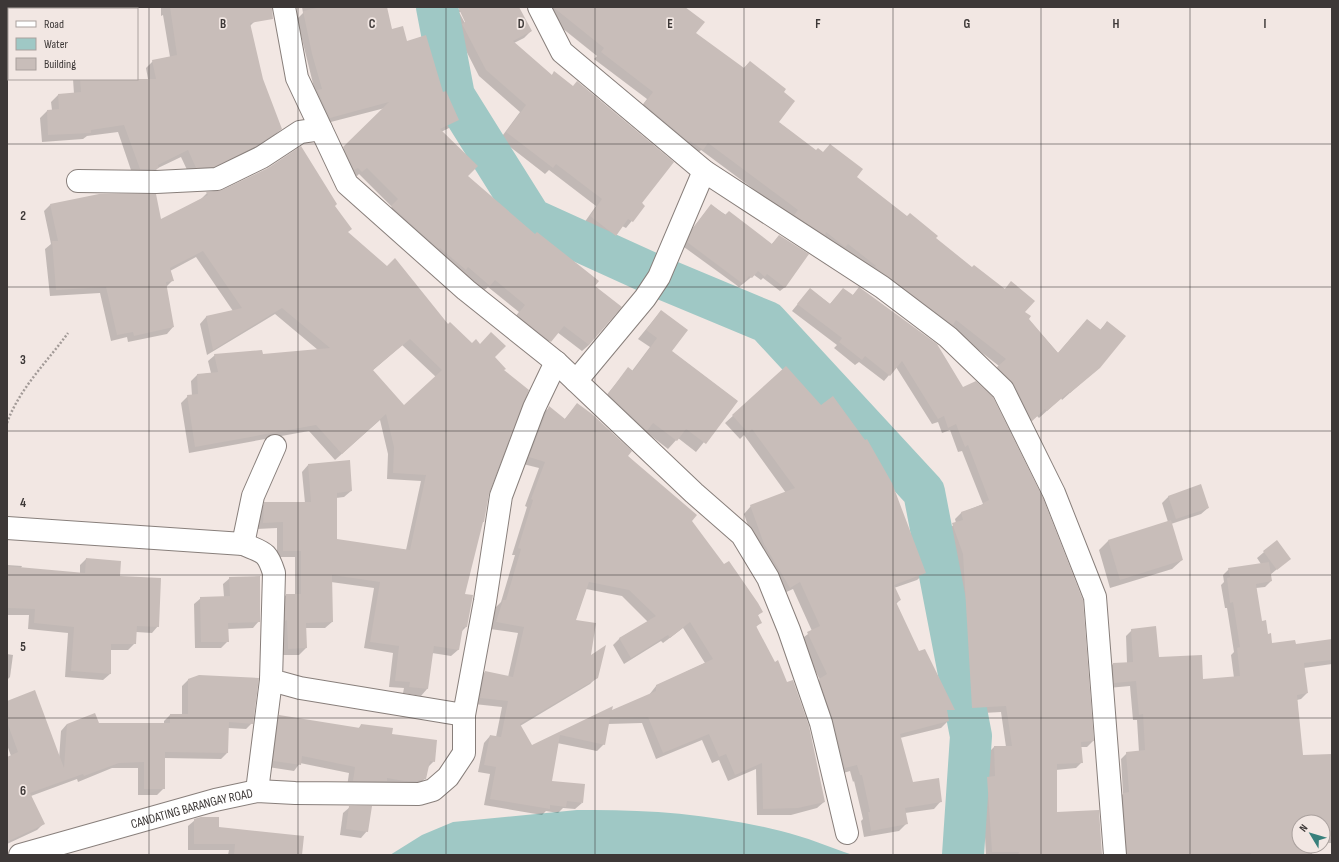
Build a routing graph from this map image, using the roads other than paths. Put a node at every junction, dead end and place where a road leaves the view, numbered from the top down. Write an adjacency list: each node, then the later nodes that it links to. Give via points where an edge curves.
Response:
1 (284, 7): 3 (street, via 297,78)
2 (539, 7): 4 (street, via 562,52)
3 (321, 129): 5 (street, via 300,132 262,157 217,179 156,182); 6 (street, via 347,184 466,290)
4 (704, 172): 7 (street, via 659,277 645,298); 16 (street, via 882,287 948,336 1003,390 1054,493 1095,597)
5 (78, 180)
6 (556, 362): 7 (street); 12 (street, via 534,408 501,496)
7 (576, 381): 14 (street, via 694,494 742,535 768,578 821,723)
8 (274, 446): 10 (street, via 252,496)
9 (7, 528): 10 (street, CANDATING BARANGAY ROAD)
10 (243, 544): 11 (street, CANDATING BARANGAY ROAD, via 261,551 269,558 274,573)
11 (271, 680): 12 (street, via 300,688); 13 (street, CANDATING BARANGAY ROAD)
12 (464, 715): 13 (street, via 464,753 448,777 433,790 419,794 295,794)
13 (257, 791): 15 (street, CANDATING BARANGAY ROAD, via 215,800)
14 (847, 833)
15 (20, 855)
16 (1115, 855)

